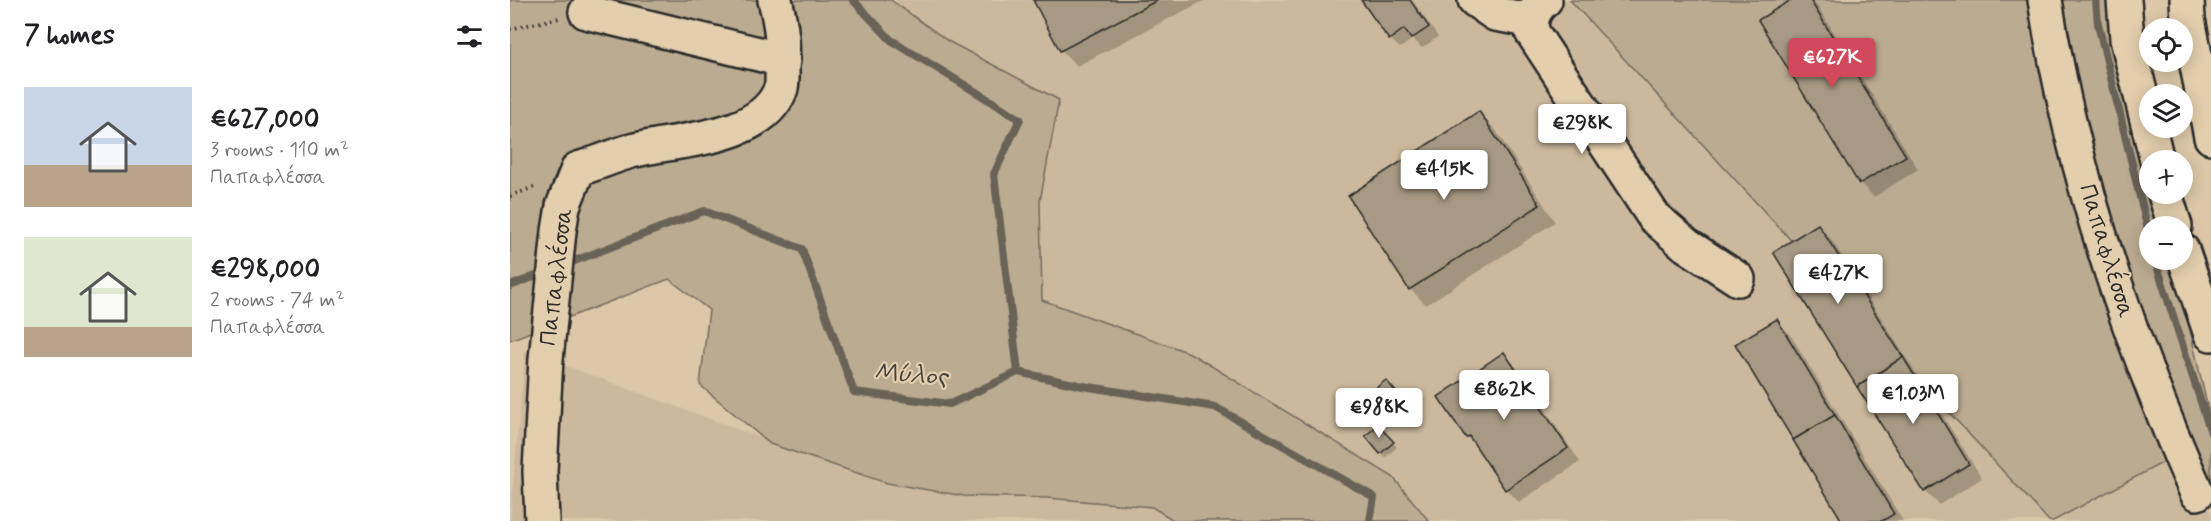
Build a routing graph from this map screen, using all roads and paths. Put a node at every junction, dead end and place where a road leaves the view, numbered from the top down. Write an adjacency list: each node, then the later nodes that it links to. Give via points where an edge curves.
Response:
1 (774, 0): 9 (main road, Παπαφλέσσα, via 781,23)
2 (1475, 0): 6 (main road, via 1495,14)
3 (2045, 0): 15 (main road, Παπαφλέσσα, via 2064,101 2116,289 2164,420)
4 (2124, 0): 11 (main road, via 2127,39)
5 (2187, 0): 10 (main road)
6 (1538, 10): 13 (main road, via 1532,32 1654,217 1686,245)
7 (586, 12): 8 (path); 9 (main road)
8 (510, 29)
9 (783, 60): 16 (main road, Παπαφλέσσα, via 781,91 747,125 632,151 578,170 563,206 559,231 546,359 540,471)
10 (2211, 137)
11 (2155, 150)
12 (2189, 270): 14 (main road)
13 (1738, 279)
14 (2211, 334)
15 (2197, 493)
16 (542, 521)

